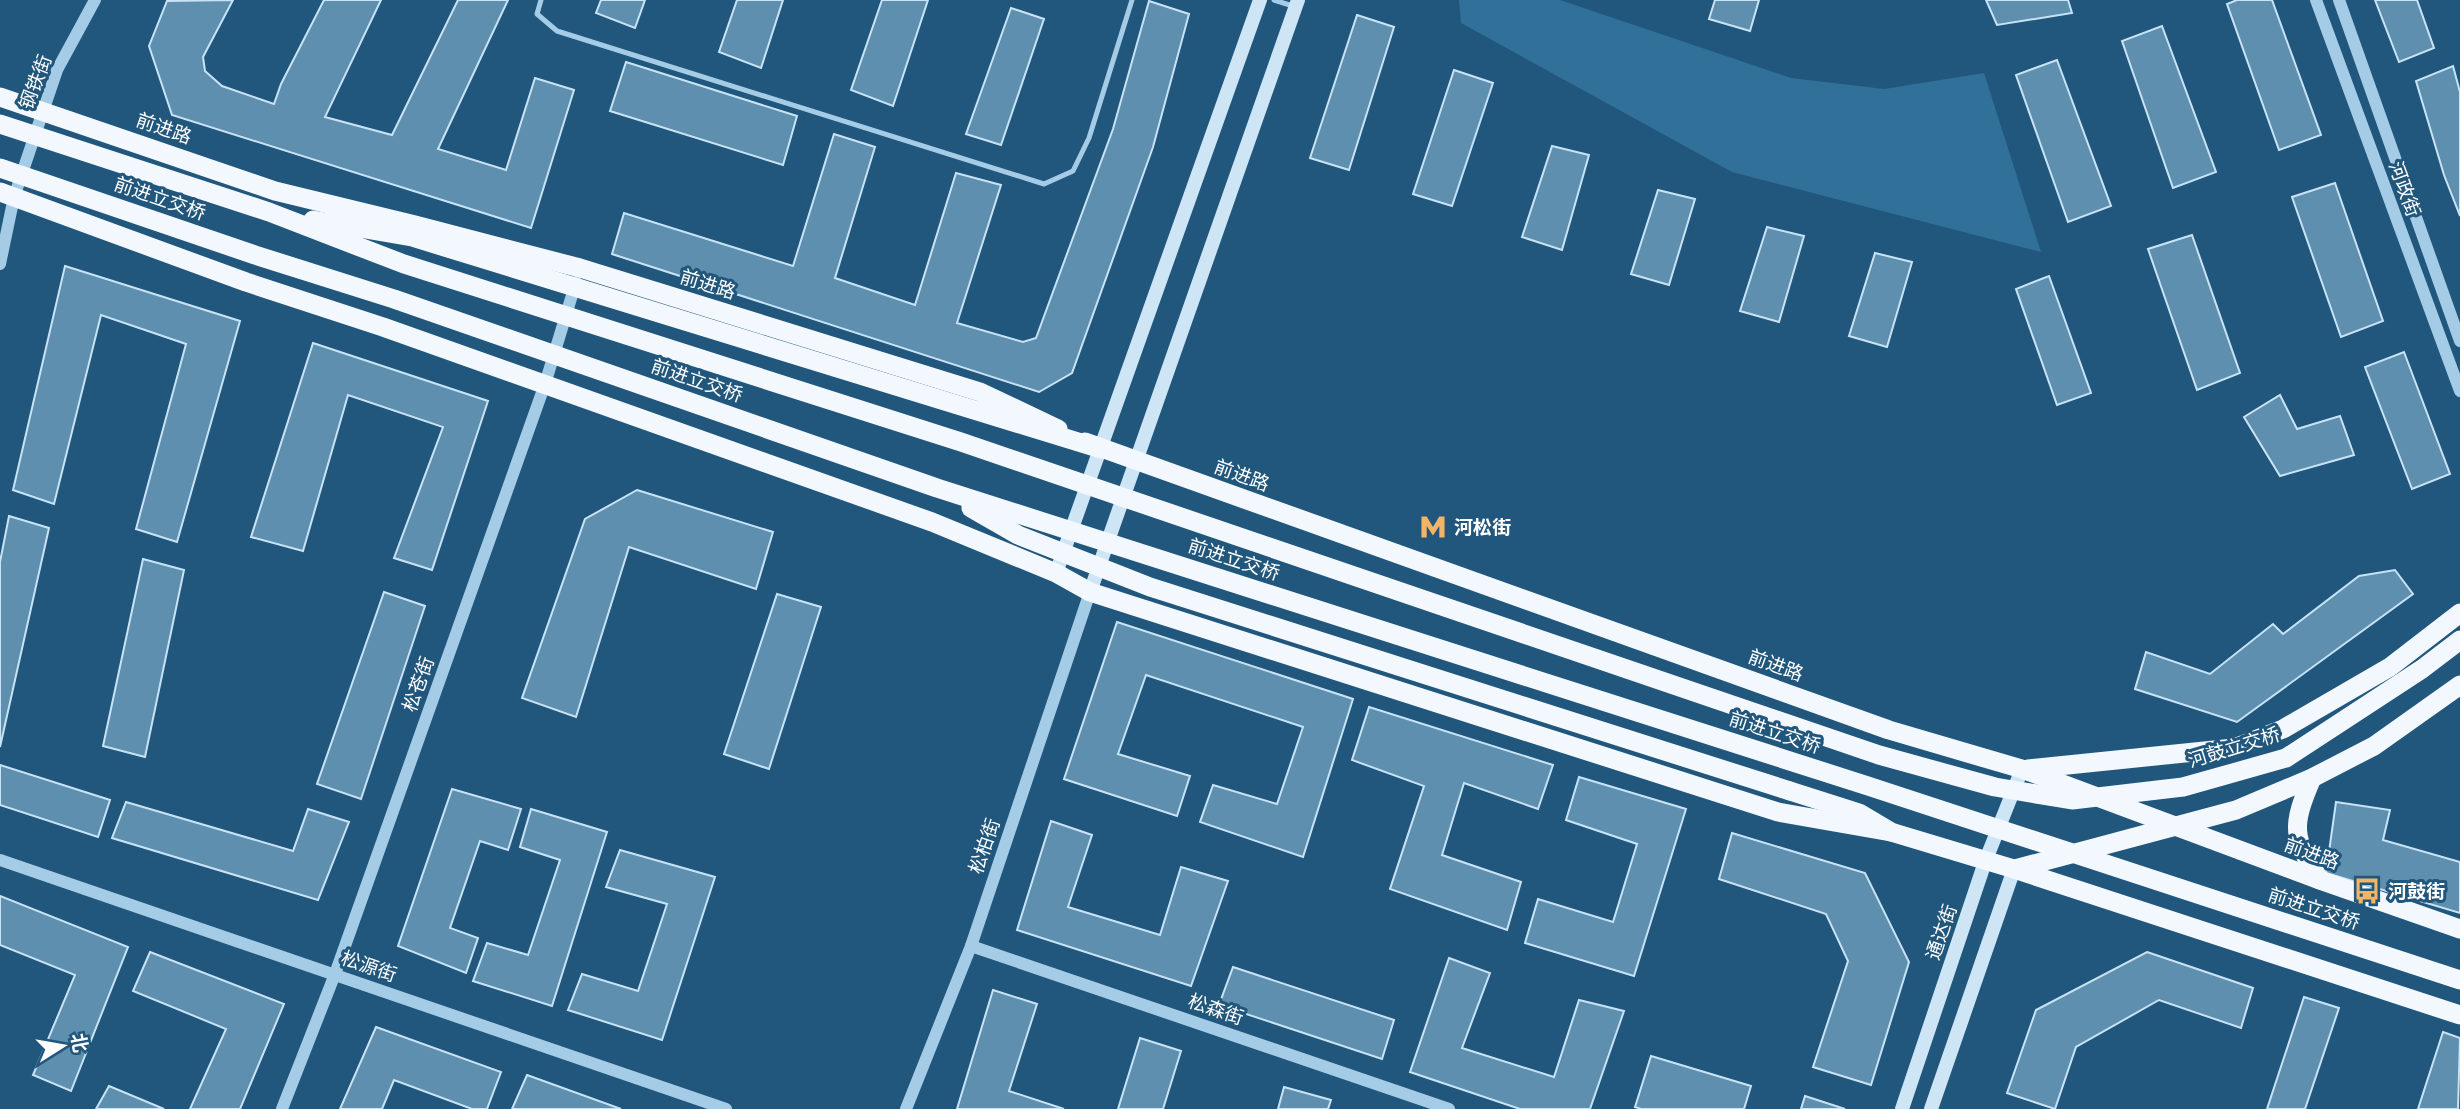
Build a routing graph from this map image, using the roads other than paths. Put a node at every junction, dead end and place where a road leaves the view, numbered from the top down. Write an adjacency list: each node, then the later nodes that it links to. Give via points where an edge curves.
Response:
1 (95, 0): 10 (street, 钢铁街, via 57,70)
2 (541, 0): 3 (lane, via 537,14 557,31 1044,184 1073,171 1090,138)
3 (1132, 0)
4 (1260, 0): 20 (main road)
5 (1274, 0): 8 (lane)
6 (2316, 0): 19 (street, 河政街)
7 (2339, 0): 17 (street, 河政街)
8 (1297, 3): 21 (main road)
9 (0, 97): 10 (highway, 前进路)
10 (44, 110): 13 (street, 钢铁街); 16 (highway, 前进路, via 275,191)
11 (0, 124): 14 (highway, 前进立交桥, bridge)
12 (0, 167): 22 (highway, 前进立交桥, bridge)
13 (7, 195): 15 (street, 钢铁街); 18 (highway)
14 (269, 212): 20 (highway, bridge, via 412,237); 30 (highway, 前进立交桥, bridge, via 404,264 961,442 1879,755 1995,787)
15 (0, 264)
16 (580, 268): 18 (street, 松苍街); 20 (highway, 前进路, via 980,392)
17 (2460, 341)
18 (545, 384): 23 (highway, via 932,522); 39 (street, 松苍街)
19 (2460, 391)
20 (1101, 449): 21 (highway, 前进路); 23 (main road)
21 (1135, 461): 24 (main road); 28 (highway, 前进路, via 1889,730)
22 (937, 488): 32 (highway, bridge, via 1018,534 1150,587 1790,790 1859,813); 40 (highway, 前进立交桥, bridge)
23 (1056, 573): 24 (highway)
24 (1090, 592): 32 (highway, via 1778,812); 38 (street, 松柏街)
25 (2460, 613): 28 (highway, via 2390,667 2283,729 2234,748)
26 (2460, 640): 30 (highway, 河鼓立交桥, bridge, via 2286,758 2183,787)
27 (2460, 685): 29 (highway, via 2374,746)
28 (2022, 769): 31 (highway, 前进路); 34 (main road, 通达街)
29 (2312, 778): 31 (highway, via 2236,810); 36 (highway, via 2303,798 2297,836)
30 (2072, 800)
31 (2175, 827): 35 (highway); 36 (highway, 前进路)
32 (1891, 832): 34 (highway)
33 (0, 860): 39 (street, 松源街)
34 (1985, 862): 35 (highway); 46 (main road, 通达街)
35 (2014, 869): 41 (highway); 47 (main road)
36 (2320, 880): 37 (highway, 前进路)
37 (2460, 929)
38 (971, 946): 44 (street, 松柏街); 45 (street, 松森街)
39 (335, 974): 42 (street, 松苍街); 43 (street, 松源街)
40 (2460, 980)
41 (2460, 1015)
42 (282, 1109)
43 (726, 1109)
44 (906, 1109)
45 (1449, 1109)
46 (1902, 1109)
47 (1931, 1109)

